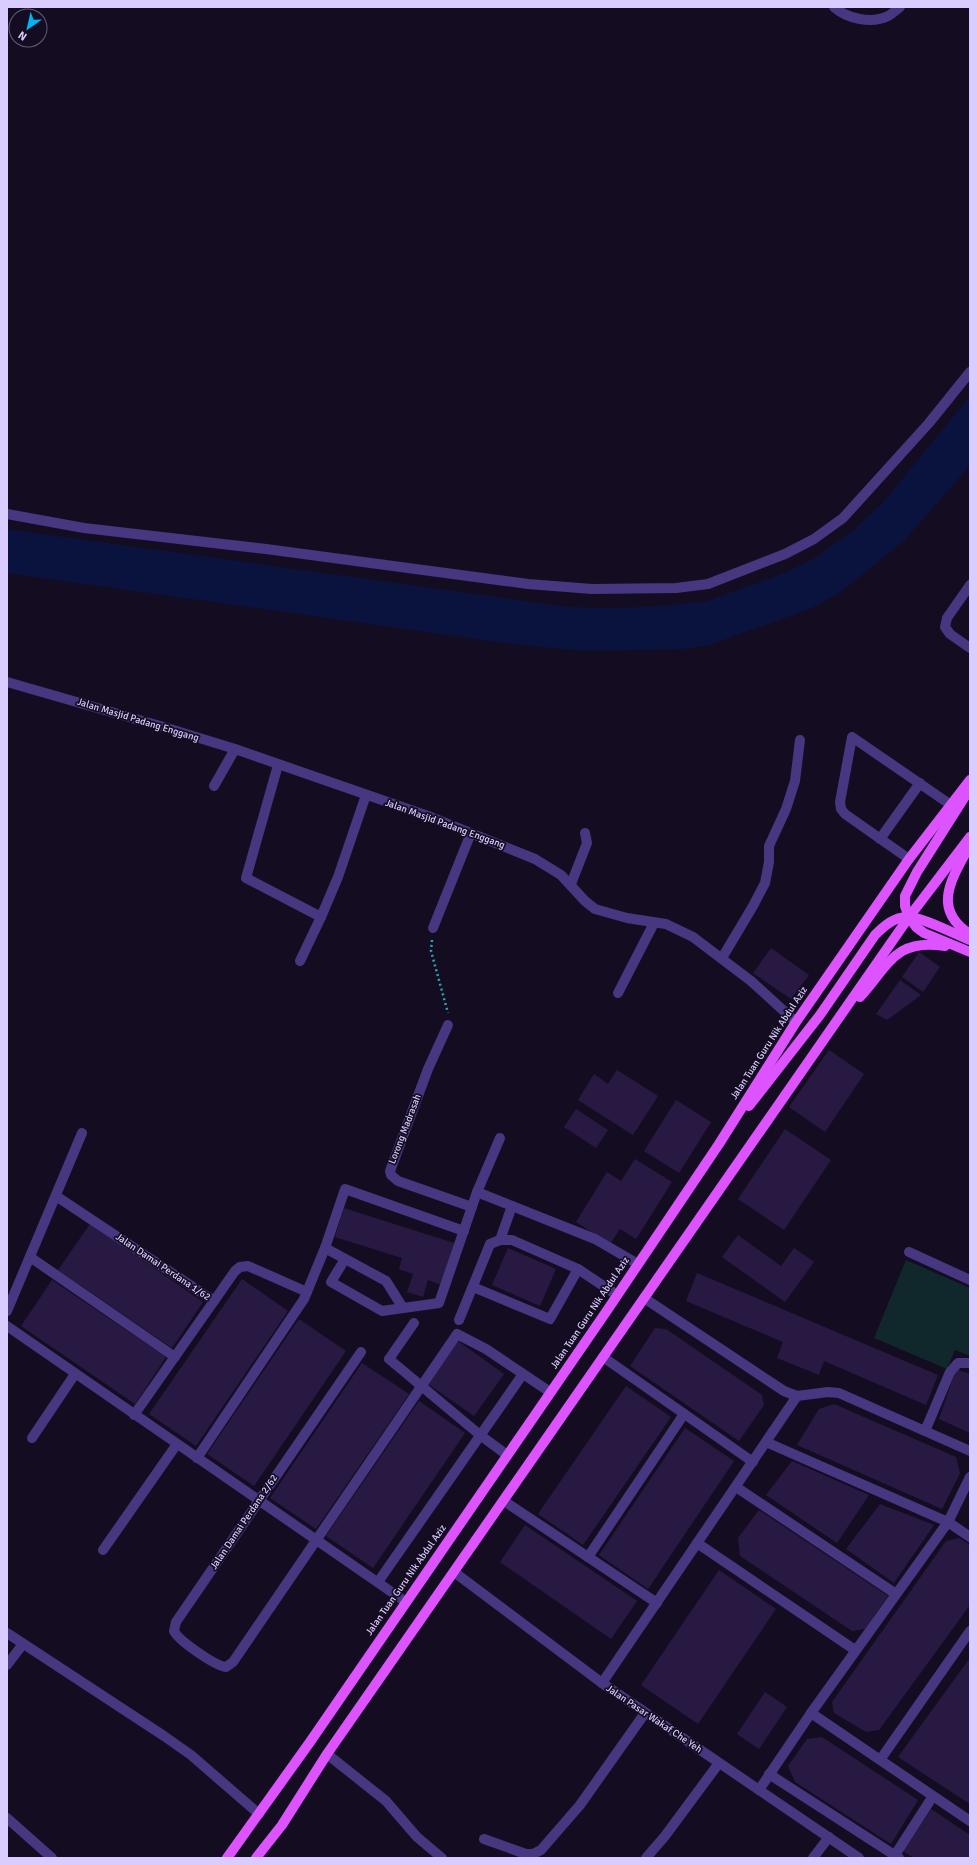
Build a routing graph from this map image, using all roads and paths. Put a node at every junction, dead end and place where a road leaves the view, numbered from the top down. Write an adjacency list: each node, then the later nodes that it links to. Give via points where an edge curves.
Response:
1 (834, 7): 2 (street, via 851,17 877,20)
2 (900, 7)
3 (970, 372): 4 (street, via 929,423 843,518 814,539 785,554 708,584 676,588 592,588 528,584 84,528)
4 (7, 514)
5 (970, 585): 6 (street, via 947,618 945,627 950,634)
6 (970, 648)
7 (7, 682): 9 (street, Jalan Masjid Padang Enggang)
8 (800, 740): 32 (street, via 795,781 786,809 769,846 765,882)
9 (235, 750): 10 (street, Jalan Masjid Padang Enggang); 13 (street)
10 (278, 765): 15 (street, Jalan Masjid Padang Enggang); 24 (street, via 246,878)
11 (970, 780): 16 (main road, Jalan Tuan Guru Nik Abdul Aziz)
12 (920, 783): 16 (street); 20 (street); 20 (street, via 852,737 840,802 841,809)
13 (214, 786)
14 (970, 790): 25 (main road, via 904,896)
15 (366, 795): 17 (street, Jalan Masjid Padang Enggang); 24 (street, via 338,877)
16 (951, 805): 22 (main road, Jalan Tuan Guru Nik Abdul Aziz)
17 (472, 833): 23 (street, Jalan Masjid Padang Enggang, via 551,867); 27 (street)
18 (585, 833): 23 (street, via 587,843)
19 (970, 837): 25 (main road)
20 (880, 839): 22 (street)
21 (970, 845): 28 (main road, via 951,880 948,893 948,906 952,917)
22 (909, 859): 35 (main road, Jalan Tuan Guru Nik Abdul Aziz)
23 (570, 884): 26 (street, Jalan Masjid Padang Enggang, via 595,909)
24 (321, 917): 33 (street)
25 (909, 917): 29 (main road); 31 (main road, via 924,933); 37 (main road); 40 (main road, via 895,920 875,935 820,1015)
26 (654, 923): 32 (street, Jalan Masjid Padang Enggang, via 677,928); 34 (street)
27 (433, 928)
28 (970, 934)
29 (970, 940)
30 (432, 951): 36 (path, via 448,1009)
31 (967, 951): 37 (main road, via 932,944 904,948 892,958)
32 (722, 958): 35 (street, Jalan Masjid Padang Enggang)
33 (300, 961)
34 (618, 993)
35 (796, 1022): 40 (main road, Jalan Tuan Guru Nik Abdul Aziz)
36 (448, 1025): 44 (street, Lorong Madrasah, via 428,1069 390,1170 391,1175 398,1181)
37 (827, 1035): 57 (main road)
38 (82, 1133): 42 (street)
39 (500, 1138): 41 (street)
40 (719, 1144): 51 (main road, Jalan Tuan Guru Nik Abdul Aziz)
41 (477, 1192): 43 (street); 44 (street)
42 (56, 1196): 49 (street); 58 (street, Jalan Damai Perdana 1/62)
43 (512, 1206): 46 (street); 51 (street, via 595,1239)
44 (472, 1208): 45 (street)
45 (464, 1230): 47 (street, via 345,1190); 59 (street, via 439,1303)
46 (500, 1240): 52 (street, via 512,1240); 54 (street, via 490,1244)
47 (325, 1248): 50 (street); 55 (street)
48 (909, 1252): 53 (street)
49 (30, 1257): 60 (street); 65 (street)
50 (345, 1259): 59 (street, via 386,1281); 59 (street, via 331,1282 382,1311)
51 (638, 1264): 56 (main road, Jalan Tuan Guru Nik Abdul Aziz)
52 (578, 1269): 54 (street, via 550,1319); 56 (street)
53 (970, 1280)
54 (472, 1287): 61 (street)
55 (307, 1292): 58 (street, Jalan Damai Perdana 1/62, via 248,1266 235,1271); 82 (street)
56 (617, 1295): 71 (main road, Jalan Tuan Guru Nik Abdul Aziz)
57 (644, 1298): 66 (main road); 72 (street, via 772,1384)
58 (214, 1301): 65 (street)
59 (403, 1308)
60 (7, 1311)
61 (459, 1320)
62 (414, 1323): 70 (street, via 389,1359)
63 (7, 1326): 68 (street)
64 (361, 1352): 86 (street, Jalan Damai Perdana 2/62)
65 (175, 1357): 74 (street)
66 (603, 1358): 73 (street); 87 (main road)
67 (970, 1363): 75 (street, via 958,1363 950,1372)
68 (75, 1374): 74 (street); 77 (street)
69 (523, 1374): 70 (street, via 457,1334); 71 (street); 76 (street)
70 (421, 1386): 76 (street); 90 (street)
71 (550, 1392): 81 (main road, Jalan Tuan Guru Nik Abdul Aziz)
72 (797, 1396): 75 (street, via 838,1393); 78 (street)
73 (684, 1414): 83 (street); 93 (street)
74 (134, 1415): 79 (street)
75 (925, 1431): 80 (street)
76 (480, 1436): 81 (street); 95 (street)
77 (32, 1438)
78 (766, 1442): 83 (street); 88 (street)
79 (177, 1444): 82 (street); 92 (street)
80 (970, 1451)
81 (507, 1455): 97 (main road, Jalan Tuan Guru Nik Abdul Aziz)
82 (197, 1458): 86 (street)
83 (753, 1462): 85 (street)
84 (970, 1477): 88 (street)
85 (736, 1487): 91 (street); 96 (street)
86 (259, 1500): 90 (street); 90 (street, Jalan Damai Perdana 2/62, via 174,1626 175,1634 179,1638 217,1665 226,1667 234,1660)
87 (504, 1501): 93 (street); 94 (main road)
88 (948, 1522): 89 (street); 96 (street)
89 (970, 1537)
90 (316, 1540): 95 (street)
91 (697, 1544): 98 (street); 102 (street)
92 (103, 1550)
93 (588, 1557): 98 (street)
94 (454, 1572): 104 (street, Jalan Pasar Wakaf Che Yeh); 107 (main road)
95 (378, 1582): 97 (street)
96 (896, 1594): 102 (street)
97 (406, 1602): 113 (main road, Jalan Tuan Guru Nik Abdul Aziz)
98 (657, 1603): 104 (street)
99 (970, 1631): 108 (street)
100 (7, 1633): 101 (street)
101 (24, 1644): 103 (street); 113 (street, via 191,1755)
102 (856, 1650): 106 (street)
103 (7, 1665)
104 (602, 1684): 105 (street, Jalan Pasar Wakaf Che Yeh)
105 (645, 1713): 109 (street, Jalan Pasar Wakaf Che Yeh); 117 (street, via 580,1805 542,1850 526,1854)
106 (811, 1713): 108 (street); 110 (street)
107 (327, 1754): 121 (main road, via 282,1825); 122 (street, via 386,1801 417,1837)
108 (880, 1760): 112 (street)
109 (719, 1763): 111 (street, Jalan Pasar Wakaf Che Yeh); 123 (street, via 675,1824)
110 (769, 1774): 111 (street); 118 (street)
111 (759, 1790): 116 (street, Jalan Pasar Wakaf Che Yeh)
112 (933, 1796): 115 (street); 118 (street)
113 (259, 1814): 120 (main road, Jalan Tuan Guru Nik Abdul Aziz)
114 (7, 1818): 119 (street)
115 (970, 1821)
116 (829, 1837): 124 (street); 125 (street, Jalan Pasar Wakaf Che Yeh)
117 (484, 1839)
118 (897, 1856)
119 (52, 1858)
120 (227, 1858)
121 (256, 1858)
122 (442, 1858)
123 (646, 1858)
124 (813, 1858)
125 (859, 1858)

